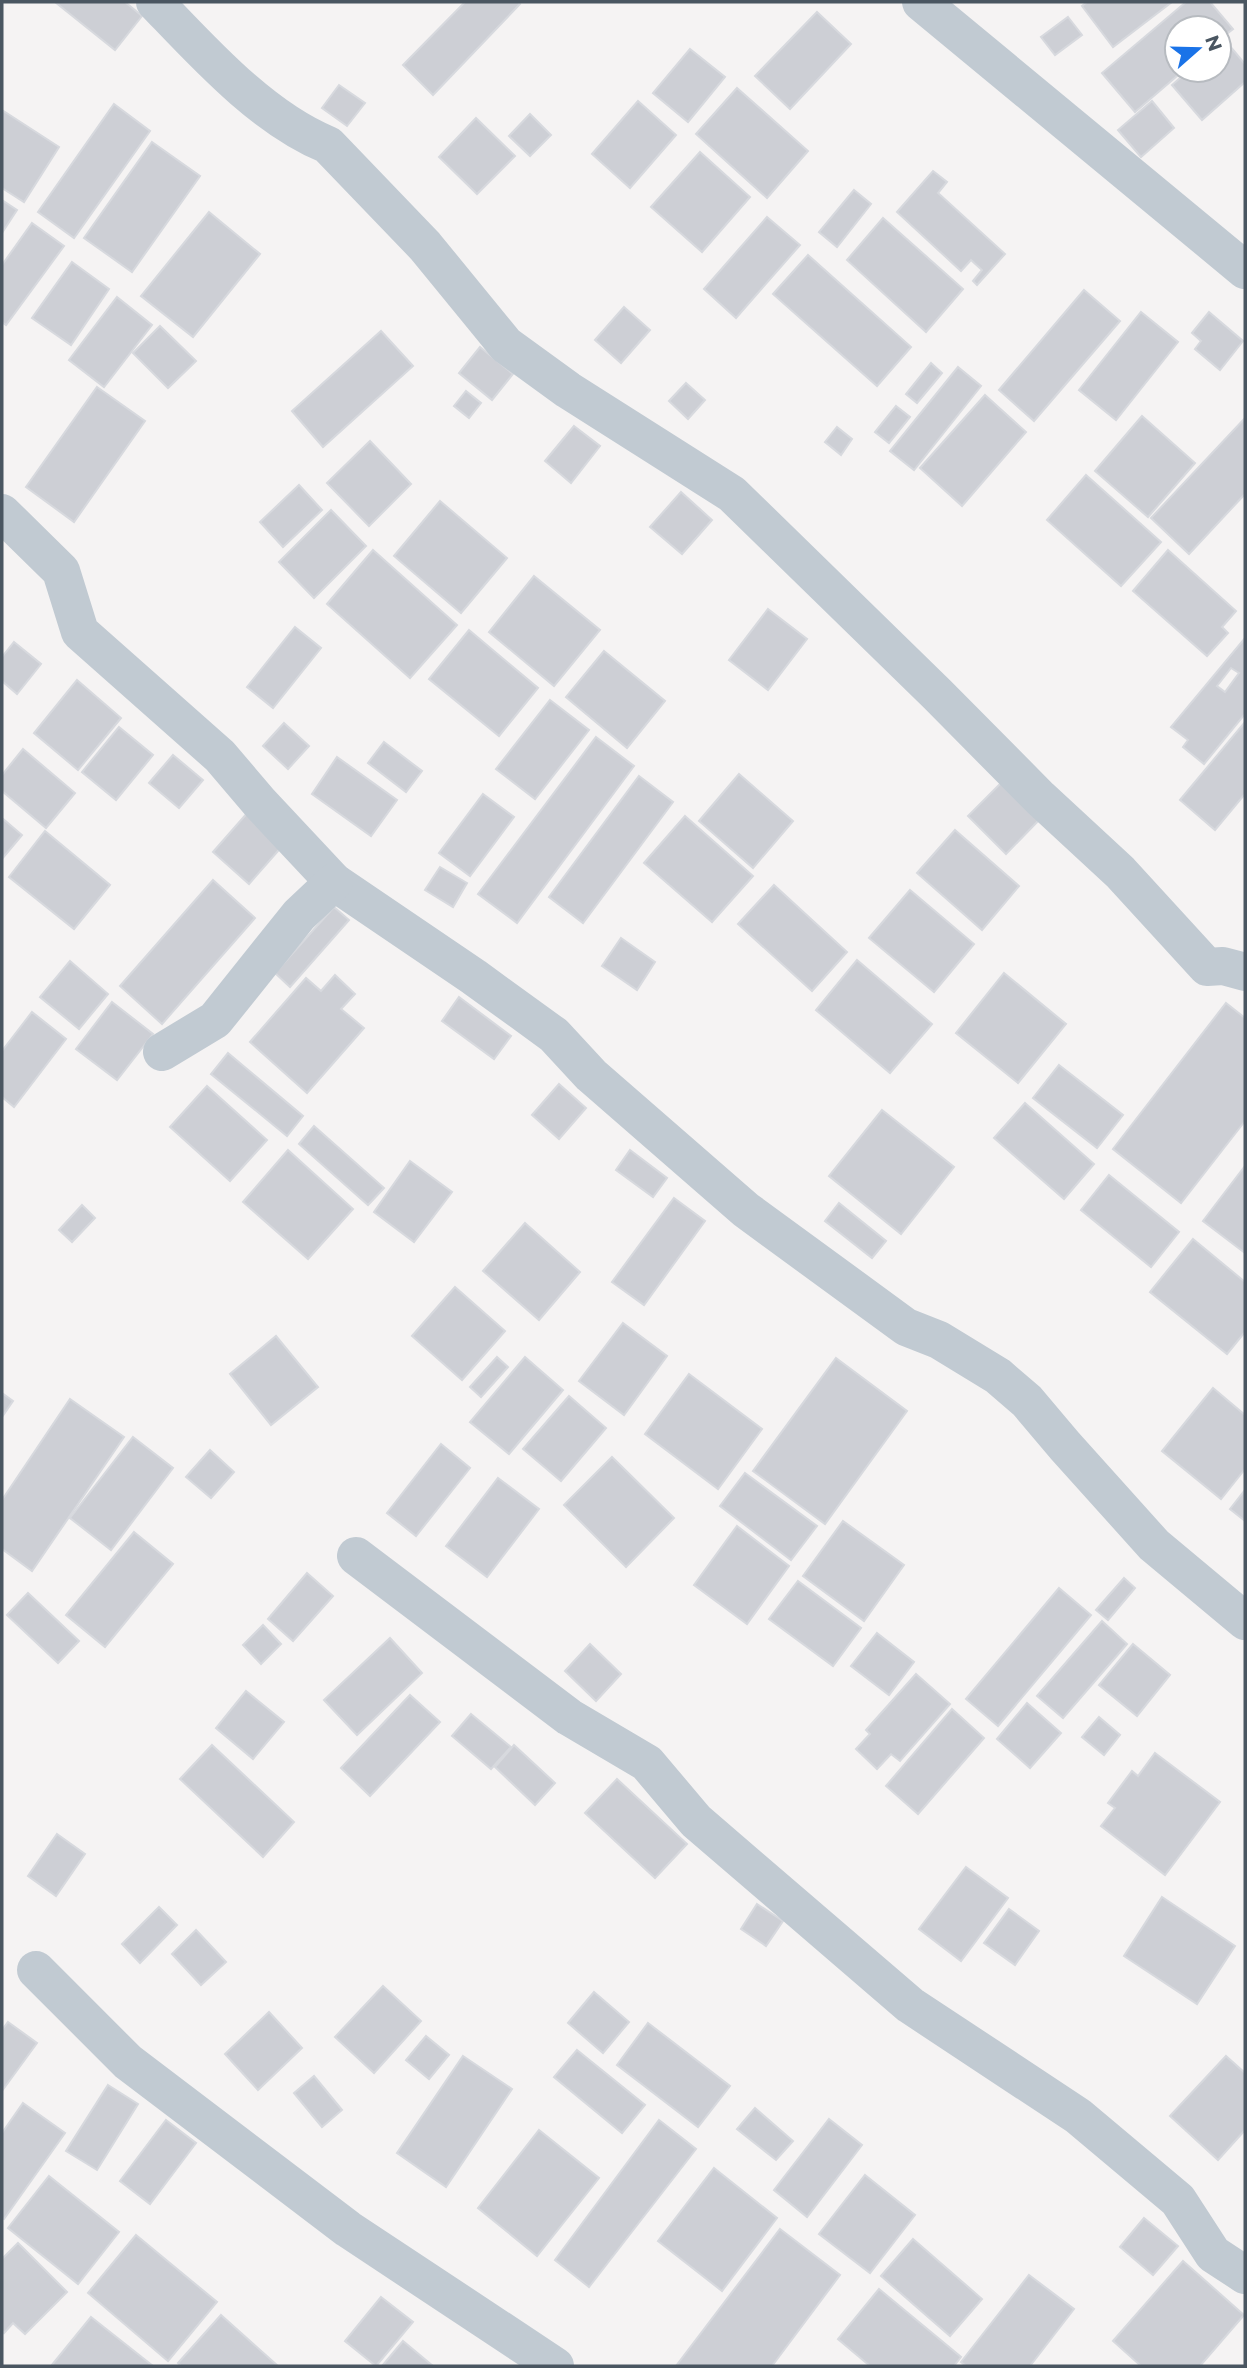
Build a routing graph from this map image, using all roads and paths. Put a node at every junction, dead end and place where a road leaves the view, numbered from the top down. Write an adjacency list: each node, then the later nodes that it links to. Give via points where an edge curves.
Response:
1 (155, 2): 6 (street, via 248,94 328,145 425,246 506,345 732,494 1040,799 1120,872 1208,967 1223,965)
2 (921, 2): 3 (street)
3 (1245, 270)
4 (2, 513): 5 (street, via 61,571 80,632 220,756)
5 (334, 882): 7 (street, via 299,915 215,1020); 9 (street, via 554,1035 591,1075 746,1210 906,1327 939,1340 998,1376 1027,1401 1154,1545)
6 (1245, 972)
7 (162, 1052)
8 (356, 1556): 11 (street, via 569,1717 648,1763 696,1821 910,2005 1077,2116 1178,2200 1213,2254)
9 (1245, 1621)
10 (36, 1969): 12 (street, via 128,2062 348,2229)
11 (1245, 2275)
12 (555, 2366)

